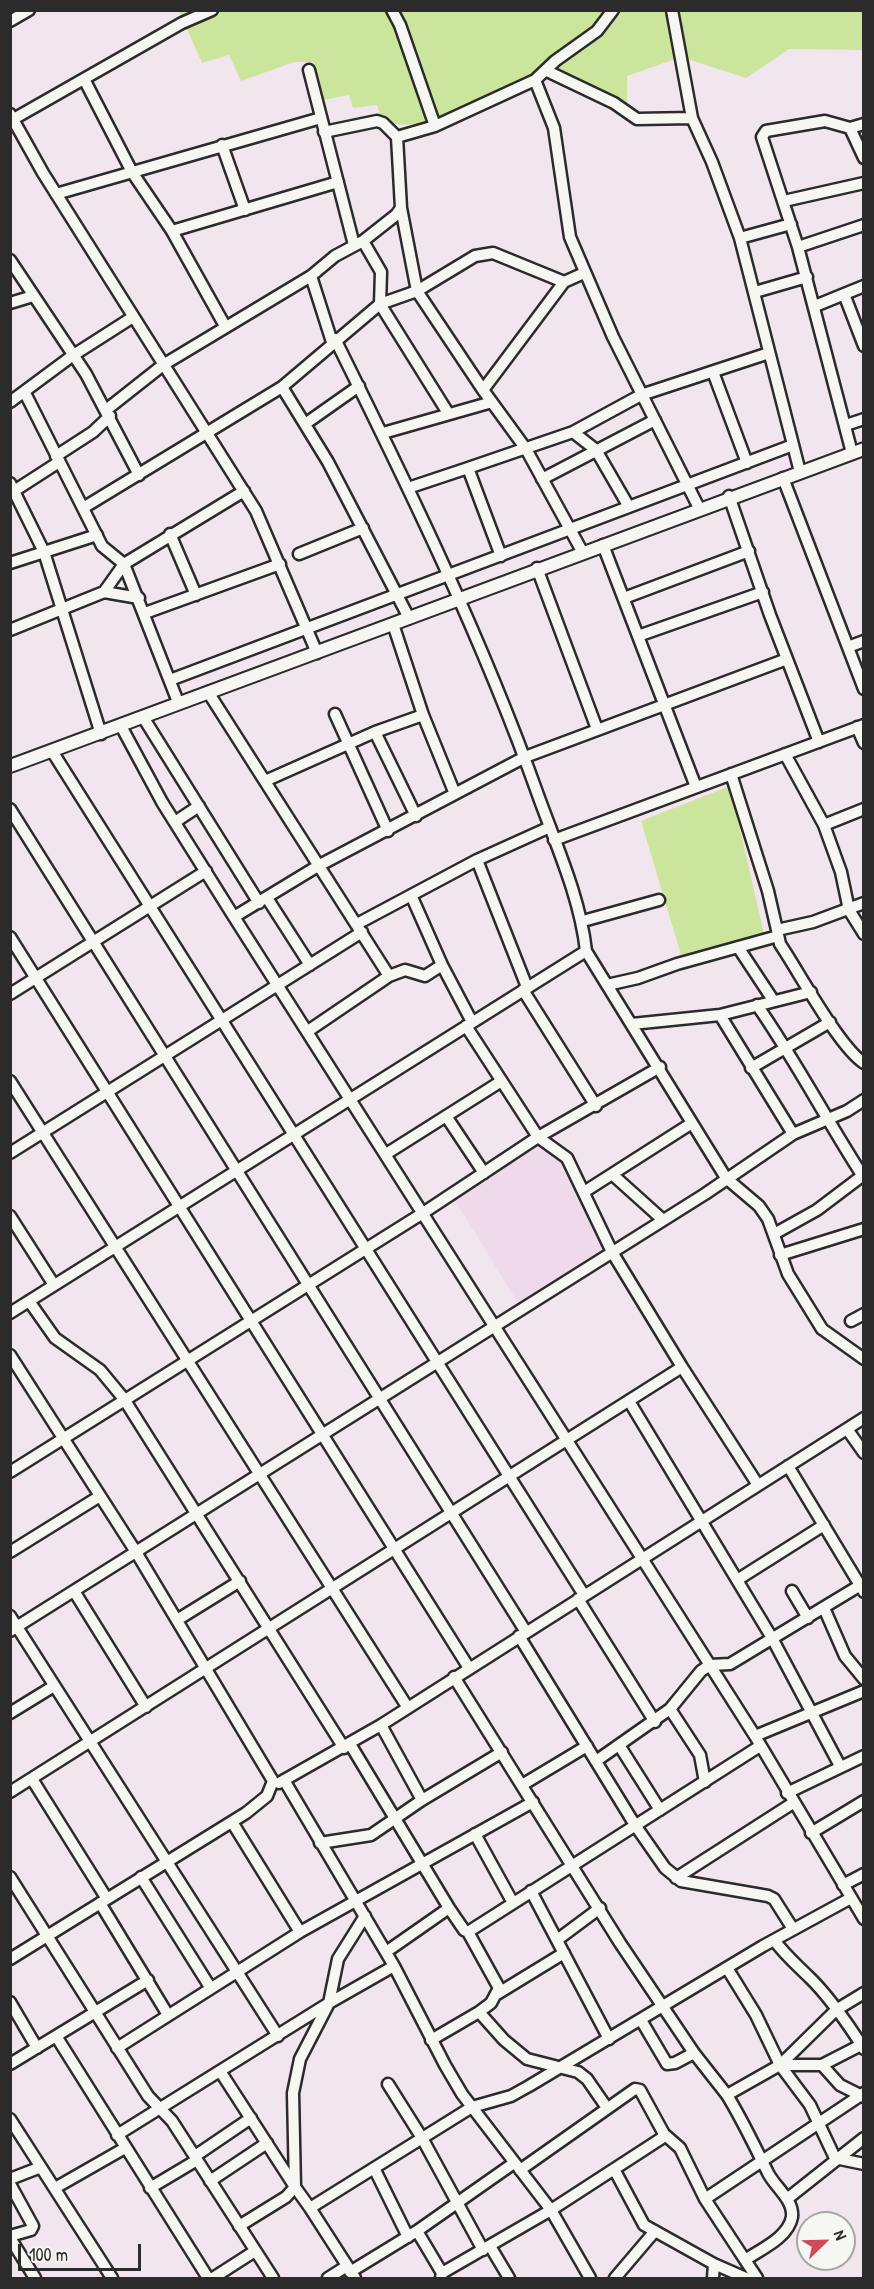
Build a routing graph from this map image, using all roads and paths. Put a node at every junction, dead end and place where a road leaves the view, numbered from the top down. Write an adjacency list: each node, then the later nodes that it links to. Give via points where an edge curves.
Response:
1 (29, 10): 6 (street)
2 (212, 10): 9 (street)
3 (392, 10): 15 (street)
4 (613, 10): 8 (street, via 604,25 555,60)
5 (672, 10): 13 (street)
6 (10, 21)
7 (309, 70): 12 (street)
8 (547, 71): 10 (street); 13 (street, via 614,103 637,119)
9 (84, 79): 11 (street); 21 (street)
10 (535, 80): 15 (street); 35 (street, via 552,119 567,230)
11 (12, 118): 24 (street)
12 (321, 118): 17 (street); 19 (street)
13 (692, 118): 31 (street)
14 (864, 124): 16 (street)
15 (435, 126): 18 (street)
16 (850, 128): 20 (street); 25 (street, via 825,121 763,133)
17 (324, 132): 18 (street, via 377,121); 22 (street)
18 (397, 137): 26 (street)
19 (222, 145): 21 (street); 27 (street)
20 (864, 159)
21 (132, 172): 24 (street); 30 (street)
22 (338, 182): 27 (street); 32 (street)
23 (864, 183): 25 (street)
24 (56, 194): 47 (street)
25 (784, 201): 28 (street)
26 (401, 208): 32 (street); 40 (street)
27 (245, 210): 30 (street)
28 (791, 225): 31 (street); 33 (street)
29 (864, 225): 33 (street)
30 (172, 231): 48 (street)
31 (740, 238): 41 (street)
32 (358, 243): 36 (street); 45 (street, via 381,272)
33 (798, 247): 37 (street)
34 (10, 260): 43 (street)
35 (584, 273): 38 (street); 59 (street)
36 (311, 276): 48 (street); 49 (street)
37 (807, 277): 41 (street); 46 (street)
38 (564, 282): 40 (street, via 488,252); 57 (street)
39 (864, 286): 42 (street)
40 (417, 291): 45 (street); 57 (street)
41 (754, 291): 51 (street)
42 (844, 294): 46 (street); 50 (street)
43 (33, 296): 44 (street); 52 (street)
44 (10, 303)
45 (380, 304): 49 (street); 63 (street)
46 (814, 306): 67 (street)
47 (133, 316): 52 (street); 53 (street)
48 (225, 326): 53 (street)
49 (334, 340): 55 (street); 56 (street)
50 (864, 346)
51 (770, 353): 54 (street); 71 (street)
52 (72, 356): 58 (street); 62 (street)
53 (163, 365): 62 (street); 70 (street)
54 (713, 372): 59 (street); 76 (street)
55 (359, 386): 66 (street); 69 (street)
56 (282, 387): 66 (street); 70 (street)
57 (483, 390): 61 (street)
58 (25, 393): 60 (street); 75 (street)
59 (641, 395): 65 (street); 68 (street)
60 (10, 402)
61 (492, 402): 63 (street); 72 (street)
62 (108, 413): 75 (street, via 93,432); 79 (street)
63 (448, 413): 69 (street)
64 (864, 419): 67 (street)
65 (655, 420): 73 (street); 82 (street)
66 (305, 424): 90 (street)
67 (846, 425): 74 (street)
68 (573, 432): 72 (street); 73 (street)
69 (383, 433): 84 (street)
70 (206, 434): 79 (street); 85 (street)
71 (793, 446): 76 (street); 78 (street)
72 (526, 449): 77 (street); 81 (street)
73 (596, 450): 81 (street); 87 (street)
74 (858, 451): 78 (main road)
75 (58, 459): 83 (street); 88 (street)
76 (747, 463): 82 (street)
77 (468, 468): 84 (street); 99 (street)
78 (800, 472): 80 (main road)
79 (139, 475): 88 (street)
80 (783, 478): 86 (main road); 120 (street)
81 (542, 479): 91 (street)
82 (687, 486): 87 (street); 89 (street)
83 (12, 487): 96 (street)
84 (408, 488): 104 (street)
85 (244, 491): 92 (street); 102 (street)
86 (729, 496): 89 (main road); 95 (street)
87 (629, 507): 91 (street)
88 (83, 508): 93 (street)
89 (699, 508): 94 (main road)
90 (363, 528): 98 (street); 108 (street)
91 (571, 530): 97 (street); 99 (street)
92 (170, 534): 101 (street); 107 (street)
93 (97, 535): 96 (street); 101 (street, via 106,550)
94 (603, 545): 97 (main road); 111 (street)
95 (749, 551): 106 (street); 111 (street)
96 (44, 552): 100 (street); 112 (street)
97 (584, 553): 103 (main road)
98 (299, 554)
99 (501, 555): 104 (street)
100 (10, 562)
101 (124, 564): 105 (street); 110 (street)
102 (280, 564): 107 (street); 116 (street)
103 (537, 568): 109 (main road); 133 (street)
104 (449, 575): 108 (street); 109 (street)
105 (104, 592): 110 (street); 112 (street)
106 (763, 592): 118 (street); 122 (street)
107 (196, 595): 113 (street)
108 (398, 595): 114 (street); 116 (street)
109 (460, 597): 114 (main road); 141 (street)
110 (139, 598): 113 (street)
111 (624, 598): 118 (street)
112 (61, 609): 117 (street); 135 (street)
113 (145, 613): 123 (street)
114 (409, 618): 115 (main road)
115 (393, 624): 121 (main road); 129 (street)
116 (306, 629): 121 (street); 123 (street)
117 (10, 630)
118 (638, 636): 127 (street)
119 (864, 641): 120 (street)
120 (848, 647): 124 (street)
121 (317, 653): 125 (main road)
122 (787, 659): 127 (street); 136 (street)
123 (170, 680): 126 (street)
124 (864, 689)
125 (208, 692): 126 (main road); 144 (street)
126 (178, 702): 130 (main road)
127 (665, 704): 133 (street); 145 (street)
128 (335, 714): 137 (street)
129 (423, 715): 134 (street); 146 (street)
130 (143, 717): 131 (main road); 147 (street)
131 (121, 726): 135 (main road); 151 (street)
132 (860, 726): 136 (street); 138 (street)
133 (597, 729): 141 (street)
134 (375, 732): 137 (street); 150 (street)
135 (101, 734): 139 (main road)
136 (819, 742): 140 (street)
137 (347, 743): 144 (street); 156 (street)
138 (864, 743)
139 (52, 751): 142 (main road); 165 (street)
140 (785, 754): 143 (street); 153 (street)
141 (525, 757): 146 (street); 154 (street)
142 (10, 766)
143 (731, 774): 145 (street); 170 (street, via 768,891)
144 (265, 781): 159 (street)
145 (696, 787): 157 (street)
146 (455, 794): 150 (street)
147 (199, 807): 151 (street); 162 (street)
148 (10, 809): 152 (street)
149 (864, 809): 153 (street)
150 (416, 816): 156 (street)
151 (175, 822): 160 (street)
152 (20, 824): 155 (street); 173 (street)
153 (824, 825): 166 (street)
154 (550, 826): 157 (street); 158 (street)
155 (10, 831)
156 (388, 831): 159 (street)
157 (554, 840): 168 (street)
158 (477, 860): 161 (street); 182 (street)
159 (318, 866): 162 (street); 169 (street)
160 (206, 871): 165 (street); 167 (street)
161 (411, 895): 169 (street); 177 (street)
162 (263, 900): 167 (street); 176 (street)
163 (659, 900): 168 (street)
164 (864, 903): 166 (street)
165 (150, 906): 173 (street); 188 (street)
166 (849, 910): 170 (street); 171 (street)
167 (234, 917): 180 (street)
168 (583, 921): 175 (street)
169 (360, 928): 176 (street); 178 (street)
170 (777, 933): 174 (street); 183 (street, via 780,944)
171 (864, 934)
172 (10, 937): 179 (street)
173 (93, 942): 179 (street); 194 (street)
174 (738, 947): 181 (street); 185 (street)
175 (586, 951): 181 (street); 182 (street)
176 (310, 965): 180 (street)
177 (442, 965): 178 (street, via 425,976 408,970); 190 (street)
178 (389, 976): 192 (street)
179 (36, 978): 184 (street); 200 (street)
180 (279, 985): 188 (street); 192 (street)
181 (607, 985): 191 (street)
182 (525, 988): 190 (street); 203 (street)
183 (812, 992): 185 (street); 189 (street)
184 (10, 994)
185 (773, 1000): 186 (street)
186 (757, 1005): 187 (street); 193 (street)
187 (720, 1015): 191 (street); 197 (street)
188 (222, 1020): 194 (street); 209 (street)
189 (830, 1022): 193 (street); 195 (street, via 854,1057)
190 (469, 1024): 199 (street); 201 (street)
191 (632, 1024): 196 (street)
192 (308, 1030): 201 (street)
193 (786, 1047): 197 (street); 205 (street)
194 (165, 1056): 200 (street); 213 (street)
195 (864, 1063)
196 (660, 1067): 203 (street); 206 (street)
197 (751, 1068): 208 (street)
198 (10, 1081): 207 (street)
199 (500, 1082): 204 (street); 210 (street)
200 (107, 1092): 207 (street); 219 (street)
201 (351, 1099): 209 (street); 212 (street)
202 (864, 1100): 205 (street)
203 (596, 1106): 210 (street)
204 (446, 1116): 212 (street); 214 (street)
205 (825, 1118): 208 (street); 216 (street)
206 (692, 1123): 215 (street); 217 (street)
207 (43, 1133): 211 (street); 225 (street)
208 (794, 1134): 217 (street)
209 (294, 1135): 213 (street); 226 (street)
210 (538, 1137): 214 (street); 218 (street, via 567,1158)
211 (10, 1153)
212 (386, 1154): 220 (street)
213 (237, 1171): 219 (street); 229 (street)
214 (484, 1173): 220 (street)
215 (613, 1175): 218 (street); 222 (street)
216 (863, 1177): 224 (street)
217 (726, 1178): 222 (street); 224 (street, via 759,1206)
218 (584, 1192): 227 (street)
219 (179, 1207): 225 (street); 234 (street)
220 (423, 1213): 226 (street); 236 (street)
221 (10, 1216): 230 (street)
222 (663, 1220): 227 (street)
223 (863, 1229): 228 (street)
224 (774, 1234): 228 (street)
225 (116, 1247): 230 (street); 239 (street)
226 (366, 1249): 229 (street); 240 (street)
227 (612, 1252): 236 (street); 241 (street)
228 (780, 1255): 238 (street, via 822,1329)
229 (308, 1285): 234 (street); 243 (street)
230 (54, 1286): 231 (street)
231 (29, 1301): 232 (street); 242 (street, via 55,1338 100,1370)
232 (10, 1313)
233 (864, 1314): 235 (street)
234 (251, 1321): 239 (street); 247 (street)
235 (851, 1321)
236 (495, 1326): 240 (street); 249 (street)
237 (10, 1354): 248 (street)
238 (864, 1359)
239 (188, 1361): 242 (street); 253 (street)
240 (437, 1363): 243 (street); 254 (street)
241 (682, 1367): 244 (street); 255 (street)
242 (124, 1399): 248 (street); 257 (street)
243 (380, 1399): 247 (street); 258 (street)
244 (629, 1401): 249 (street); 259 (street)
245 (864, 1418): 246 (street)
246 (847, 1429): 250 (street); 251 (street)
247 (323, 1435): 253 (street); 261 (street)
248 (64, 1439): 252 (street); 256 (street)
249 (568, 1441): 254 (street); 264 (street)
250 (864, 1454)
251 (788, 1466): 255 (street); 260 (street)
252 (10, 1472)
253 (260, 1474): 257 (street); 268 (street)
254 (510, 1478): 258 (street); 271 (street)
255 (758, 1485): 259 (street)
256 (100, 1496): 262 (street); 263 (street)
257 (197, 1514): 263 (street); 266 (street)
258 (452, 1514): 261 (street); 278 (street)
259 (702, 1521): 264 (street); 265 (street)
260 (824, 1525): 265 (street); 267 (street)
261 (395, 1550): 268 (street); 282 (street)
262 (10, 1552)
263 (136, 1552): 270 (street); 275 (street)
264 (642, 1558): 271 (street); 280 (street)
265 (737, 1580): 279 (street)
266 (240, 1581): 275 (street); 277 (street)
267 (862, 1587): 272 (street)
268 (333, 1589): 277 (street); 288 (street)
269 (792, 1591): 274 (street)
270 (74, 1592): 276 (street); 287 (street)
271 (581, 1597): 278 (street); 292 (street)
272 (824, 1608): 274 (street); 284 (street, via 845,1656)
273 (10, 1616): 276 (street)
274 (808, 1618): 279 (street)
275 (177, 1620): 281 (street)
276 (14, 1629): 285 (street)
277 (270, 1629): 281 (street); 297 (street)
278 (522, 1634): 282 (street); 298 (street)
279 (772, 1638): 280 (street, via 730,1664); 291 (street)
280 (710, 1665): 289 (street, via 694,1677); 294 (street)
281 (206, 1668): 287 (street); 307 (street, via 272,1776)
282 (469, 1668): 283 (street)
283 (454, 1677): 288 (street); 299 (street)
284 (864, 1679)
285 (54, 1686): 290 (street); 295 (street)
286 (864, 1692): 291 (street)
287 (146, 1707): 295 (street)
288 (408, 1708): 293 (street)
289 (670, 1709): 292 (street); 305 (street, via 700,1755)
290 (10, 1713)
291 (812, 1713): 294 (street); 302 (street)
292 (655, 1722): 296 (street)
293 (381, 1725): 297 (street); 310 (street)
294 (758, 1741): 305 (street); 309 (street)
295 (90, 1742): 303 (street); 321 (street)
296 (619, 1745): 301 (street); 314 (street)
297 (347, 1746): 304 (street); 315 (street)
298 (587, 1746): 301 (street); 306 (street)
299 (502, 1752): 306 (street); 310 (street)
300 (864, 1756): 302 (street)
301 (596, 1761): 317 (street)
302 (840, 1766): 309 (street)
303 (32, 1779): 308 (street); 331 (street)
304 (284, 1780): 307 (street); 320 (street)
305 (705, 1782): 314 (street)
306 (522, 1785): 311 (street)
307 (273, 1786): 316 (street, via 261,1803)
308 (10, 1792)
309 (787, 1793): 313 (street)
310 (422, 1800): 315 (street)
311 (533, 1802): 319 (street); 323 (street)
312 (864, 1802): 318 (street)
313 (794, 1803): 318 (street); 327 (street)
314 (660, 1810): 317 (street)
315 (395, 1818): 320 (street, via 367,1837); 322 (street)
316 (232, 1822): 321 (street); 339 (street)
317 (636, 1825): 323 (street); 327 (street)
318 (811, 1833): 328 (street)
319 (475, 1834): 322 (street); 333 (street)
320 (320, 1843): 332 (street)
321 (166, 1862): 326 (street); 349 (street)
322 (422, 1862): 332 (street); 334 (street)
323 (573, 1864): 329 (street); 335 (street)
324 (864, 1874): 328 (street)
325 (10, 1877): 341 (street)
326 (141, 1877): 331 (street); 351 (street)
327 (676, 1878): 338 (street, via 768,1896)
328 (843, 1885): 330 (street)
329 (531, 1891): 333 (street); 342 (street)
330 (851, 1898): 337 (street); 338 (street)
331 (104, 1901): 341 (street); 350 (street)
332 (357, 1902): 336 (street); 339 (street)
333 (513, 1903): 340 (street)
334 (449, 1908): 340 (street); 344 (street)
335 (600, 1908): 342 (street); 356 (street)
336 (365, 1916): 344 (street); 355 (street, via 338,1959)
337 (864, 1919)
338 (793, 1929): 343 (street)
339 (300, 1932): 349 (street)
340 (468, 1932): 353 (street, via 496,1980)
341 (47, 1936): 346 (street); 358 (street)
342 (556, 1940): 345 (street)
343 (774, 1940): 348 (street); 357 (street)
344 (386, 1952): 347 (street)
345 (564, 1953): 353 (street); 364 (street)
346 (10, 1959)
347 (394, 1966): 355 (street); 365 (street)
348 (727, 1968): 356 (street); 371 (street)
349 (238, 1970): 351 (street); 363 (street)
350 (148, 1980): 358 (street); 360 (street)
351 (210, 1988): 360 (street)
352 (864, 1993): 357 (street)
353 (497, 1994): 359 (street)
354 (10, 2002): 367 (street)
355 (329, 2002): 363 (street); 401 (street, via 300,2059 293,2093)
356 (665, 2006): 361 (street); 369 (street)
357 (836, 2010): 366 (street); 371 (street)
358 (95, 2012): 362 (street); 368 (street)
359 (479, 2012): 365 (street); 373 (street, via 527,2059)
360 (168, 2015): 368 (street)
361 (641, 2020): 364 (street); 369 (street, via 667,2064)
362 (56, 2036): 367 (street); 385 (street)
363 (278, 2036): 374 (street)
364 (609, 2039): 373 (street)
365 (432, 2040): 378 (street)
366 (862, 2047): 372 (street)
367 (37, 2048): 370 (street)
368 (117, 2048): 380 (street)
369 (694, 2053): 376 (street)
370 (10, 2064)
371 (780, 2065): 372 (street); 376 (street); 383 (street, via 810,2105)
372 (822, 2065): 377 (street, via 840,2085)
373 (561, 2067): 378 (street, via 510,2096); 379 (street, via 587,2079)
374 (220, 2072): 380 (street); 381 (street)
375 (388, 2084): 386 (street)
376 (727, 2095): 392 (street)
377 (862, 2095): 383 (street)
378 (472, 2107): 386 (street); 394 (street)
379 (607, 2108): 384 (street, via 638,2089); 394 (street)
380 (159, 2109): 385 (street); 390 (street, via 169,2116)
381 (251, 2118): 388 (street); 390 (street)
382 (12, 2124): 395 (street)
383 (818, 2124): 391 (street); 392 (street)
384 (664, 2134): 396 (street); 404 (street, via 680,2148)
385 (117, 2135): 389 (street)
386 (422, 2138): 397 (street); 406 (street)
387 (864, 2138): 391 (street)
388 (267, 2143): 399 (street); 401 (street)
389 (125, 2148): 402 (street); 403 (street)
390 (196, 2158): 399 (street); 403 (street)
391 (836, 2158): 393 (street); 405 (street)
392 (762, 2159): 404 (street); 405 (street)
393 (864, 2164)
394 (517, 2166): 406 (street); 408 (street)
395 (41, 2167): 398 (street); 402 (street)
396 (614, 2169): 408 (street); 410 (street, via 644,2225)
397 (375, 2170): 407 (street); 411 (street)
398 (10, 2179)
399 (210, 2181): 409 (street)
400 (10, 2184): 412 (street, via 33,2226)
401 (296, 2187): 407 (street); 409 (street)
402 (55, 2188): 420 (street)
403 (150, 2188): 421 (street)
404 (705, 2199): 415 (street)
405 (787, 2199): 415 (street, via 792,2216 786,2229)
406 (455, 2203): 411 (street); 413 (street)
407 (310, 2208): 417 (street)
408 (551, 2210): 413 (street); 426 (street)
409 (239, 2226): 414 (street)
410 (655, 2231): 416 (street); 427 (street)
411 (412, 2234): 417 (street); 418 (street)
412 (10, 2237): 419 (street)
413 (486, 2248): 418 (street); 425 (street)
414 (255, 2251): 422 (street); 423 (street)
415 (745, 2260): 430 (street)
416 (714, 2264): 428 (street); 429 (street)
417 (350, 2272): 424 (street)
418 (440, 2276)
419 (35, 2278)
420 (112, 2278)
421 (208, 2278)
422 (213, 2278)
423 (273, 2278)
424 (328, 2278)
425 (509, 2278)
426 (590, 2278)
427 (615, 2278)
428 (713, 2278)
429 (746, 2278)
430 (757, 2278)

